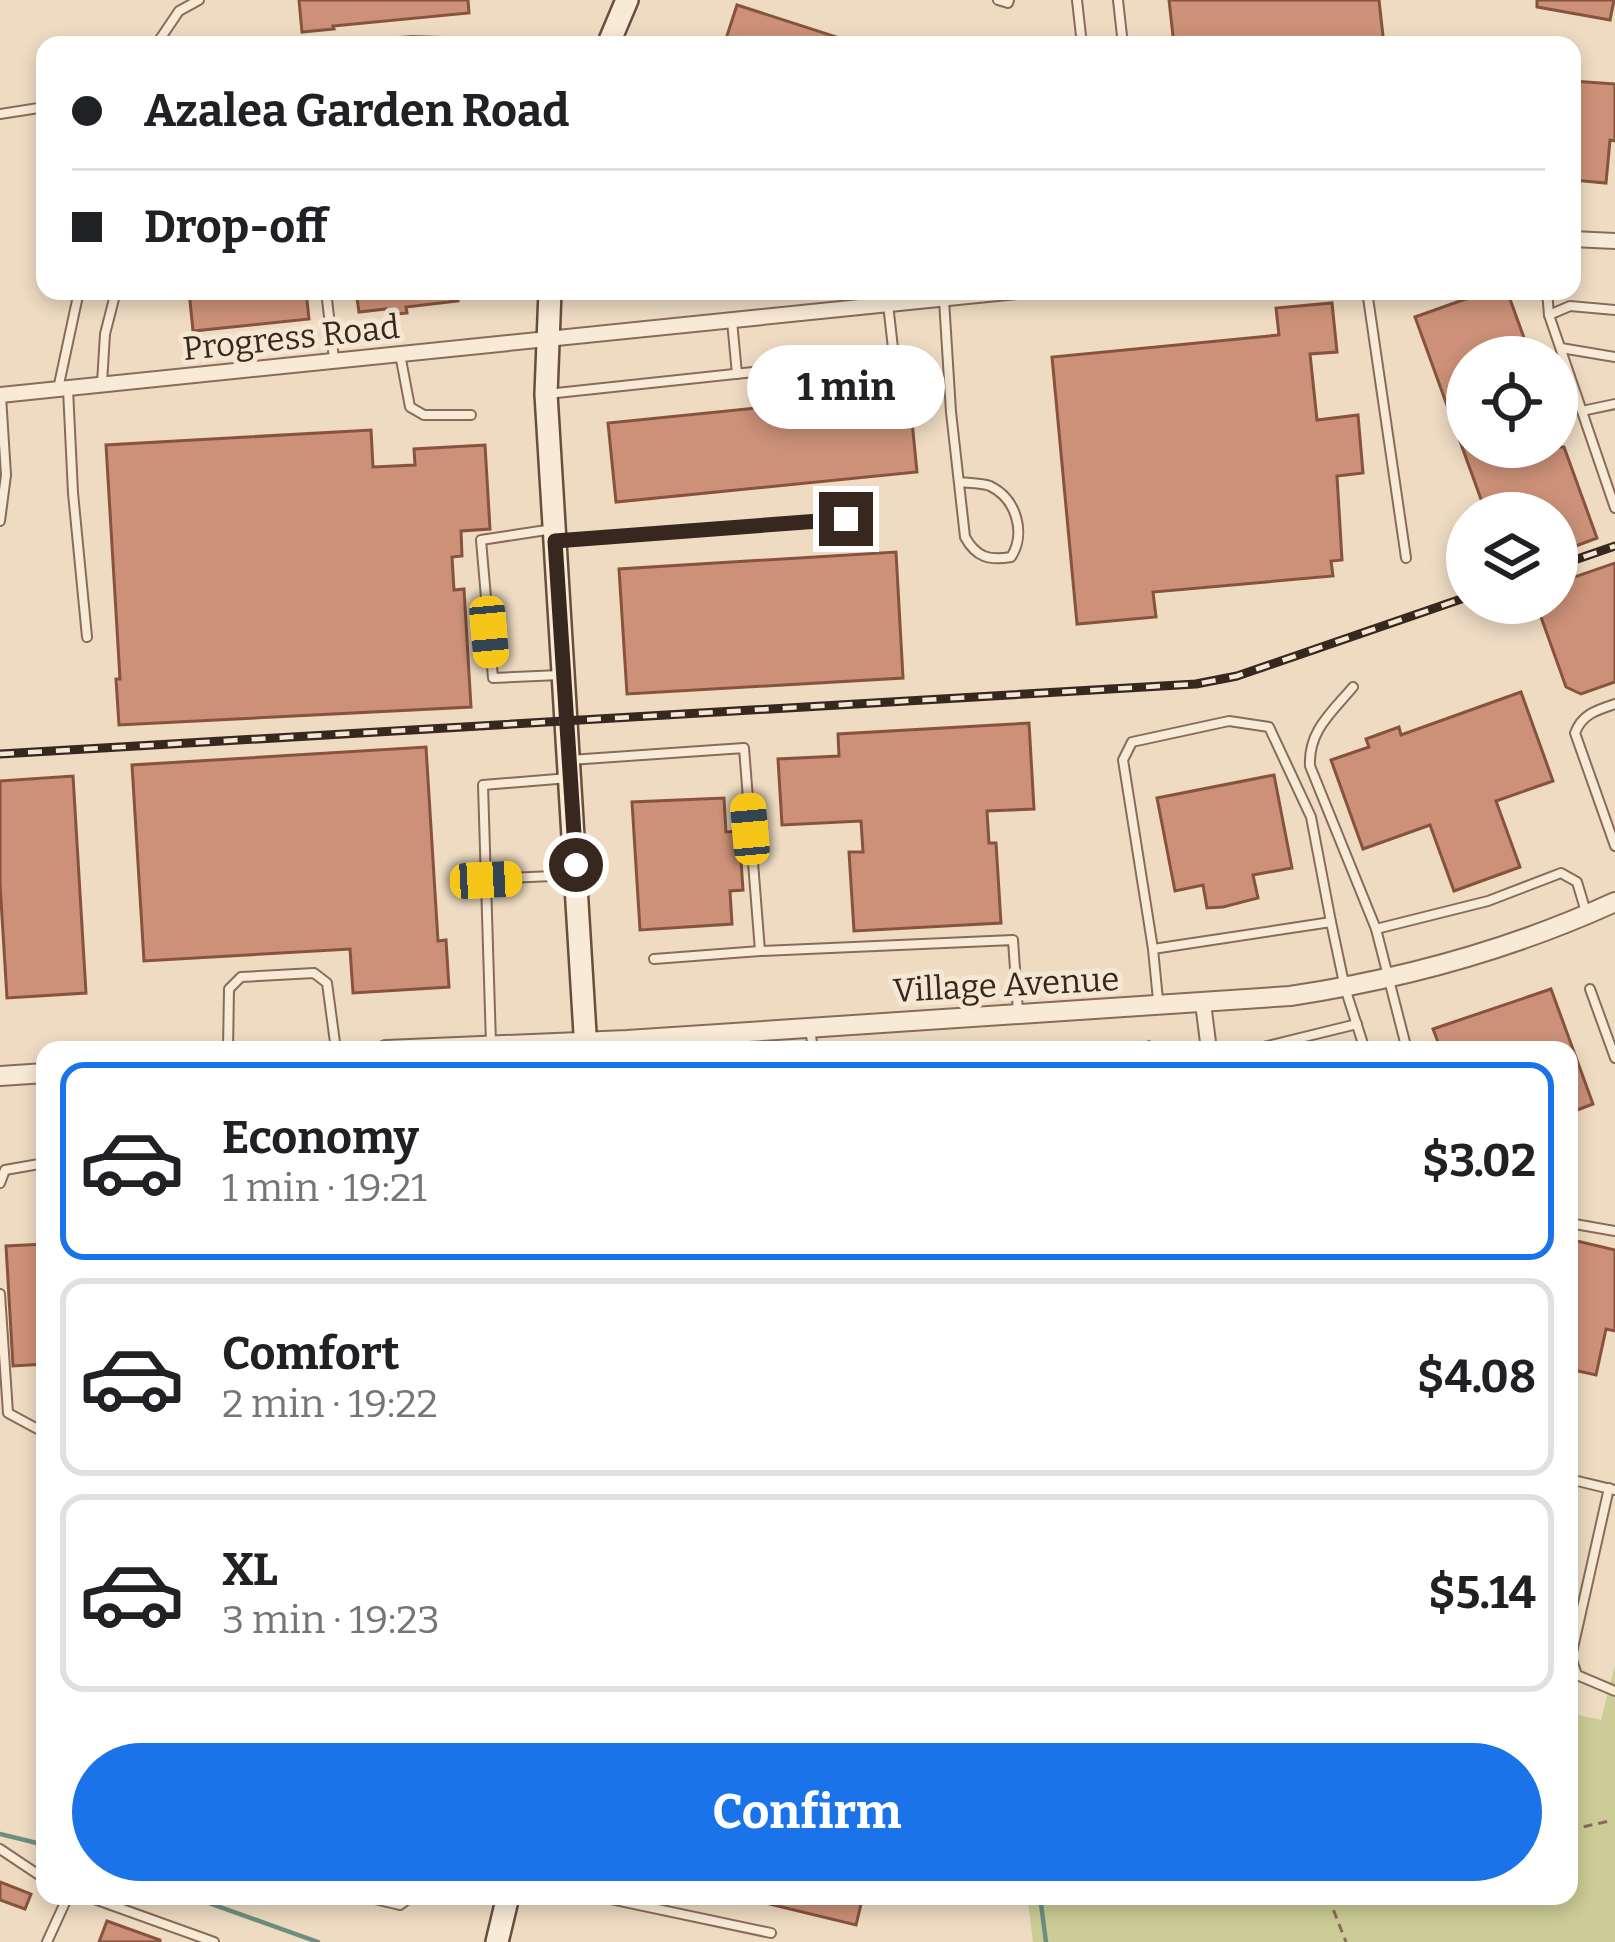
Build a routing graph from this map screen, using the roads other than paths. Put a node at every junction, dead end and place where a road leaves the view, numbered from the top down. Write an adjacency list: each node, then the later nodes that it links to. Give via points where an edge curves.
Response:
1 (178, 0): 8 (lane)
2 (199, 0): 8 (lane)
3 (627, 0): 10 (main road)
4 (998, 0): 5 (lane)
5 (1009, 0)
6 (1077, 0): 11 (lane)
7 (1118, 0): 12 (lane)
8 (179, 11): 9 (lane)
9 (162, 36)
10 (612, 36)
11 (1081, 36)
12 (1123, 36)
13 (36, 108): 14 (lane)
14 (0, 114)
15 (1581, 239): 16 (street)
16 (1615, 241)
17 (78, 300): 37 (lane)
18 (114, 300): 36 (lane)
19 (327, 300): 34 (lane)
20 (549, 300): 30 (main road)
21 (925, 300): 25 (street, Progress Road)
22 (944, 300): 44 (lane)
23 (1368, 300): 49 (lane)
24 (1548, 300): 27 (lane)
25 (888, 304): 28 (street, Progress Road); 35 (lane, via 894,357)
26 (1615, 310): 27 (lane, via 1570,306)
27 (1550, 315): 29 (lane)
28 (732, 320): 30 (street, Progress Road); 35 (lane)
29 (1557, 336)
30 (546, 338): 32 (street, Progress Road); 38 (main road)
31 (1578, 351): 33 (lane)
32 (400, 352): 34 (street, Progress Road); 43 (lane, via 410,407 424,415)
33 (1615, 357)
34 (334, 359): 36 (street, Progress Road)
35 (737, 374): 38 (lane)
36 (102, 384): 37 (street, Progress Road)
37 (63, 388): 39 (street, Progress Road); 50 (lane)
38 (546, 394): 48 (main road)
39 (1, 395): 47 (lane)
40 (1578, 399): 42 (lane)
41 (1615, 404): 42 (lane)
42 (1582, 411): 45 (lane)
43 (471, 415)
44 (959, 482): 44 (lane, via 972,550 1011,557 1020,524 1010,506 991,486)
45 (1615, 508)
46 (846, 519): 48 (lane)
47 (0, 521)
48 (555, 535): 51 (main road); 51 (lane, via 481,540 493,679)
49 (1406, 557)
50 (86, 637)
51 (564, 675): 54 (main road)
52 (1353, 687): 61 (lane, via 1315,733 1310,766)
53 (1615, 704): 55 (lane, via 1590,712 1574,733)
54 (569, 769): 56 (main road); 57 (lane, via 483,784); 63 (lane, via 744,748)
55 (1615, 846)
56 (576, 874): 57 (lane); 76 (main road)
57 (486, 880): 75 (lane)
58 (1615, 902): 59 (street, Village Avenue)
59 (1587, 915): 61 (lane, via 1576,882 1561,873 1488,902); 65 (street, Village Avenue)
60 (1331, 922): 62 (lane); 62 (lane, via 1311,817 1269,727 1229,721 1132,742 1123,760); 66 (lane)
61 (1376, 929): 65 (lane)
62 (1153, 949): 69 (lane)
63 (760, 951): 64 (lane); 70 (lane, via 1013,940)
64 (654, 959)
65 (1390, 978): 66 (street, Village Avenue); 82 (lane)
66 (1345, 988): 68 (street, Village Avenue); 71 (lane)
67 (1590, 988): 83 (lane)
68 (1203, 1003): 69 (street, Village Avenue); 79 (street)
69 (1159, 1005): 70 (street, Village Avenue)
70 (1018, 1013): 72 (street, Village Avenue)
71 (1357, 1024): 80 (lane); 81 (lane)
72 (810, 1026): 77 (street, Village Avenue); 78 (lane)
73 (228, 1041): 74 (lane, via 229,988 241,977 314,973 327,983)
74 (335, 1041)
75 (491, 1041)
76 (586, 1041)
77 (642, 1041)
78 (812, 1041)
79 (1208, 1041)
80 (1288, 1041)
81 (1362, 1041)
82 (1405, 1041)
83 (1615, 1058)
84 (36, 1073): 85 (street)
85 (0, 1076)
86 (36, 1165): 87 (lane, via 4,1170)
87 (0, 1183)
88 (1578, 1225): 89 (lane)
89 (1615, 1231)
90 (0, 1294): 91 (lane, via 8,1413)
91 (36, 1428)
92 (1578, 1481): 93 (lane)
93 (1612, 1489): 94 (lane)
94 (1578, 1628)
95 (1578, 1675): 96 (lane)
96 (1615, 1691)
97 (0, 1849): 98 (lane)
98 (36, 1873)
99 (64, 1905): 104 (lane)
100 (111, 1905): 105 (lane)
101 (506, 1905): 106 (main road)
102 (639, 1905): 103 (lane)
103 (771, 1933)
104 (47, 1942)
105 (214, 1942)
106 (497, 1942)

